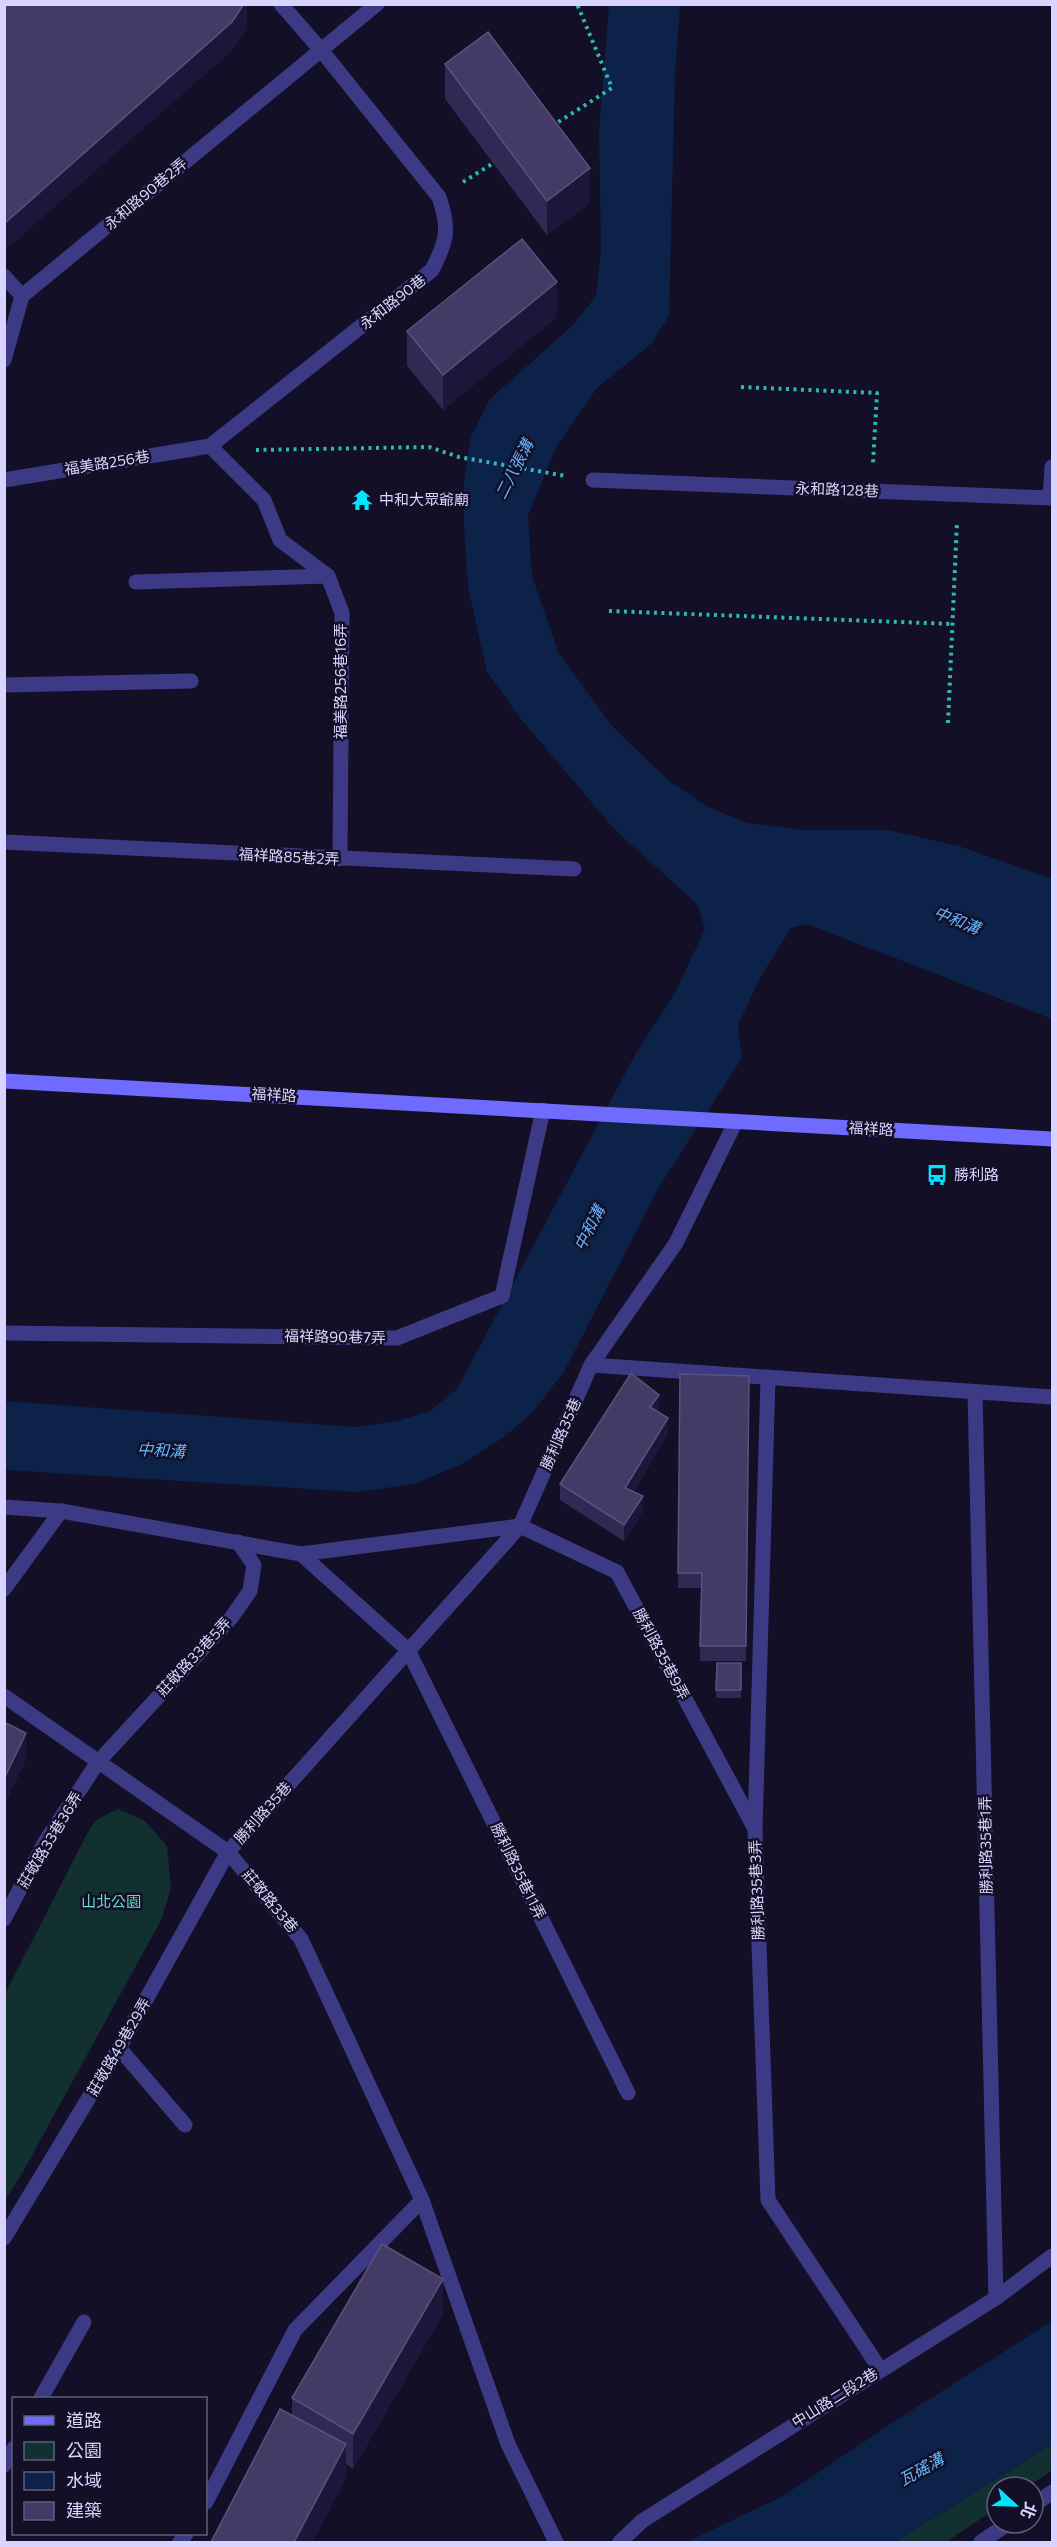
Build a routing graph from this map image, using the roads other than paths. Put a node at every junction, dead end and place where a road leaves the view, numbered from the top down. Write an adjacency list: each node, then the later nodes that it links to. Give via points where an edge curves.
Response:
1 (281, 4): 3 (lane, 永和路90巷)
2 (377, 4): 3 (lane, 永和路90巷2弄)
3 (321, 50): 5 (lane, 永和路90巷2弄); 7 (lane, 永和路90巷, via 439,197 446,216 445,244 432,270)
4 (4, 276): 5 (lane)
5 (22, 296): 6 (lane)
6 (4, 360)
7 (210, 446): 9 (lane, 福美路256巷); 11 (lane, via 264,500 280,540)
8 (1053, 467): 10 (lane, 永和路128巷, via 1050,498)
9 (4, 480)
10 (593, 480)
11 (328, 576): 12 (lane); 16 (lane, 福美路256巷16弄, via 342,613)
12 (136, 582)
13 (191, 681): 14 (lane)
14 (4, 685)
15 (4, 842): 16 (lane, 福祥路85巷2弄)
16 (340, 859): 17 (lane, 福祥路85巷2弄)
17 (574, 869)
18 (4, 1081): 19 (street, 福祥路)
19 (543, 1110): 20 (street, 福祥路); 22 (lane, 福祥路90巷7弄, via 502,1296 397,1338)
20 (736, 1121): 21 (street, 福祥路); 23 (lane, 勝利路35巷, via 676,1243)
21 (1053, 1139)
22 (4, 1333)
23 (591, 1365): 24 (lane); 29 (lane, 勝利路35巷)
24 (768, 1378): 25 (lane); 36 (lane, 勝利路35巷3弄)
25 (975, 1393): 26 (lane); 45 (lane, 勝利路35巷1弄)
26 (1053, 1397)
27 (4, 1507): 28 (lane)
28 (61, 1511): 30 (lane); 32 (lane)
29 (520, 1526): 31 (lane); 33 (lane, 勝利路35巷); 36 (lane, 勝利路35巷9弄, via 617,1572)
30 (238, 1542): 31 (lane); 35 (lane, 莊敬路33巷5弄, via 254,1565 250,1591 231,1618)
31 (301, 1554): 33 (lane)
32 (4, 1589)
33 (408, 1650): 37 (lane, 勝利路35巷); 40 (lane, 勝利路35巷11弄)
34 (4, 1696): 35 (lane, 莊敬路33巷)
35 (98, 1762): 37 (lane, 莊敬路33巷); 38 (lane, 莊敬路33巷36弄, via 45,1842)
36 (755, 1830): 47 (lane, 勝利路35巷3弄, via 768,2200)
37 (228, 1852): 39 (lane, 莊敬路49巷29弄); 42 (lane, 莊敬路33巷, via 302,1939)
38 (4, 1919)
39 (119, 2048): 41 (lane); 43 (lane, 莊敬路49巷29弄)
40 (628, 2093)
41 (185, 2125)
42 (422, 2200): 49 (lane, via 295,2330); 50 (lane, 莊敬路33巷, via 508,2444)
43 (4, 2238)
44 (1053, 2256): 45 (lane, 中山路二段2巷)
45 (996, 2298): 47 (lane, 中山路二段2巷)
46 (84, 2322): 48 (lane)
47 (880, 2369): 51 (lane, 中山路二段2巷, via 642,2521)
48 (42, 2397)
49 (207, 2500)
50 (556, 2542)
51 (621, 2542)

